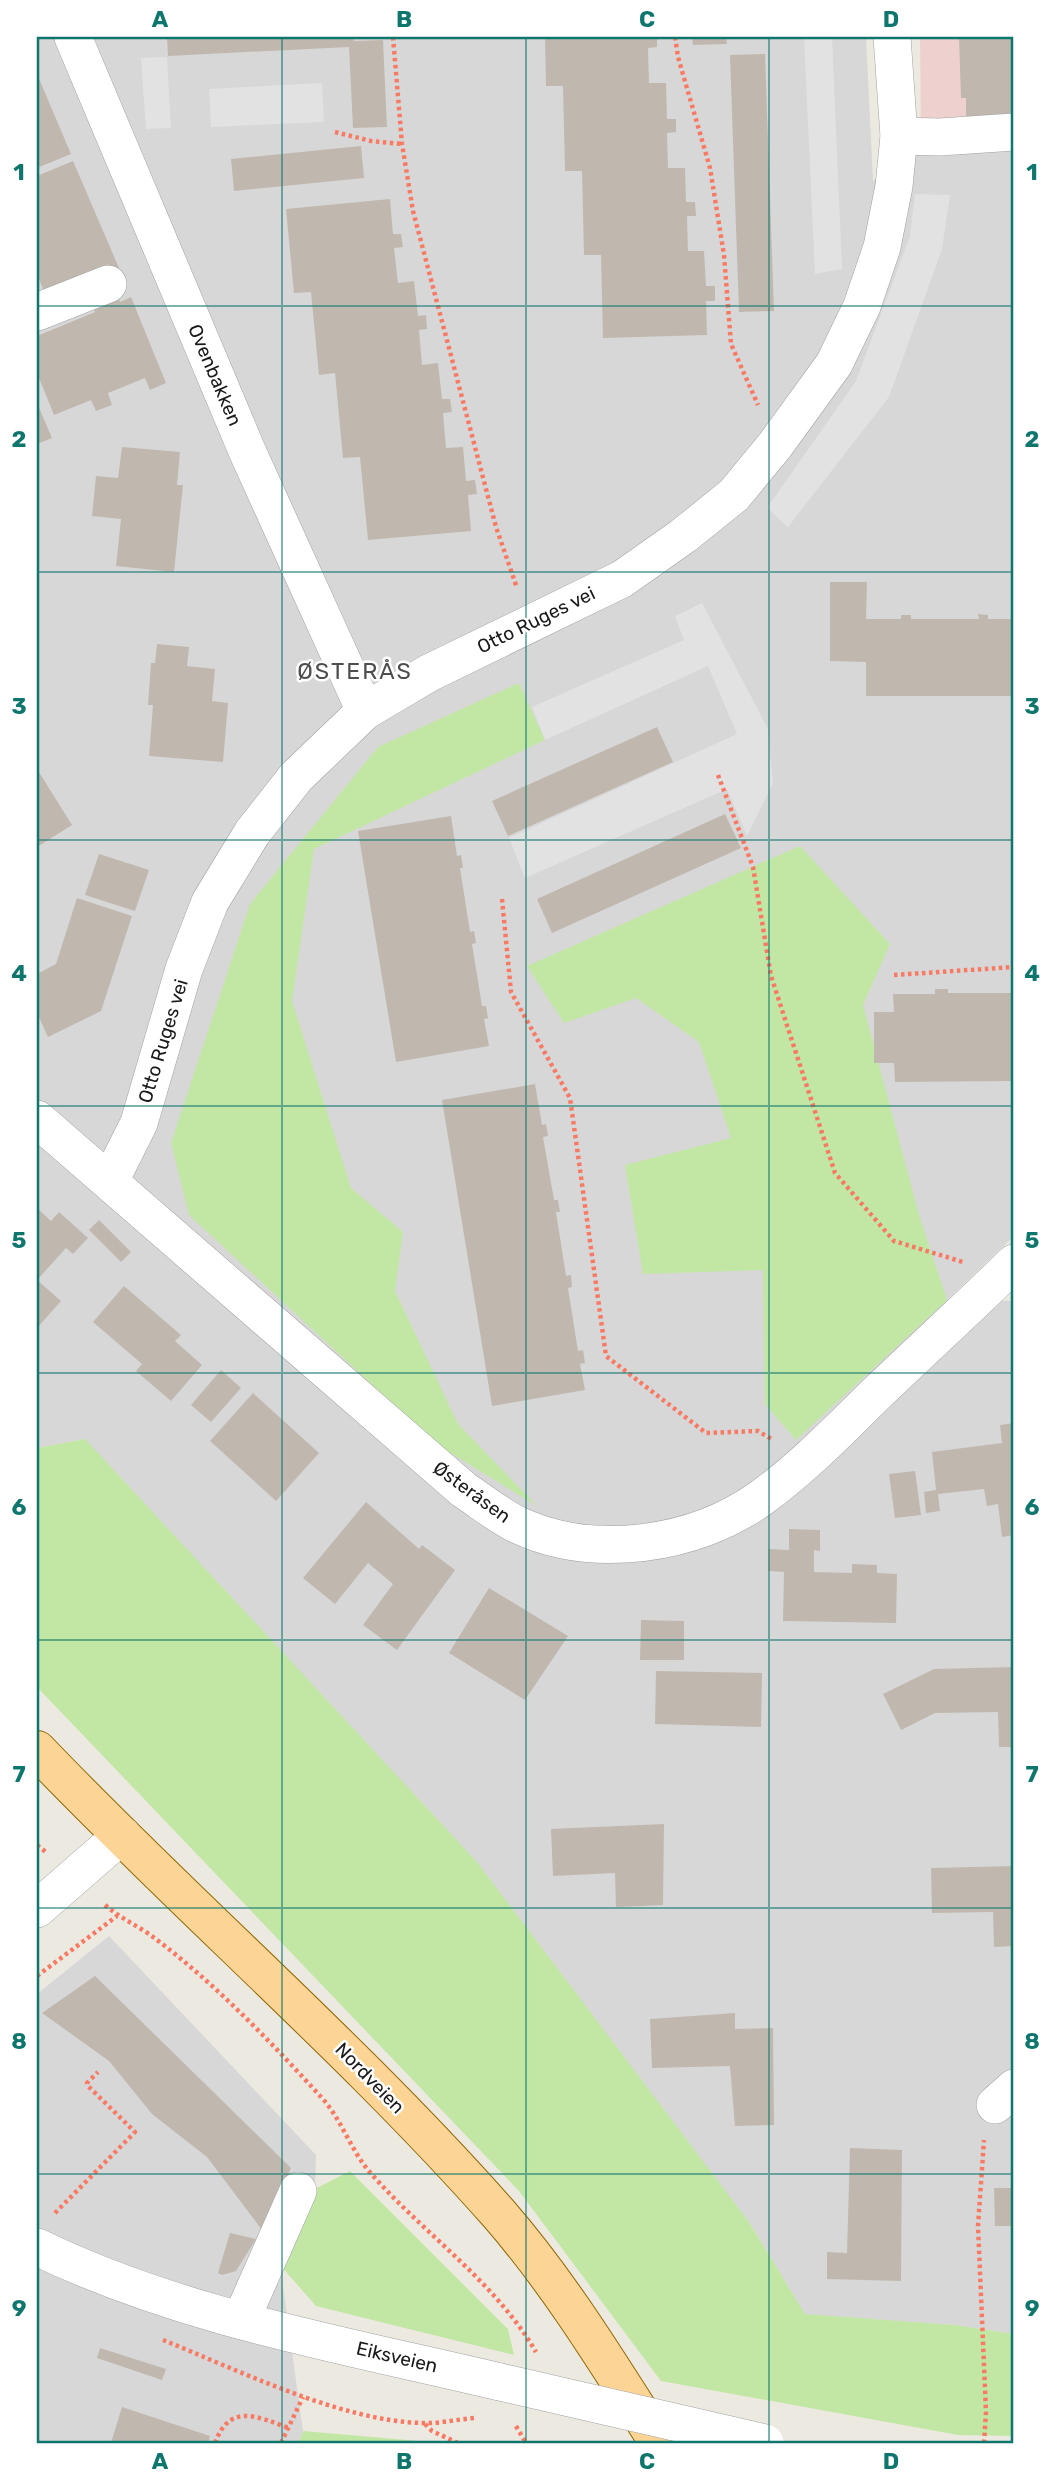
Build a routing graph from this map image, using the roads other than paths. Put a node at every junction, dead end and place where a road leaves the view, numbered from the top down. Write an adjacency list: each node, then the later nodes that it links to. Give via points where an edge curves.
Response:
1 (73, 37): 7 (street, Ovenbakken, via 248,453)
2 (892, 37): 4 (street, Otto Ruges vei)
3 (1014, 132): 4 (street)
4 (899, 136): 7 (street, Otto Ruges vei, via 883,247 862,306 834,364 734,495 622,579 429,673)
5 (108, 284): 6 (street)
6 (37, 312)
7 (365, 711): 9 (street, Otto Ruges vei, via 296,777 252,833 210,902 184,969 139,1123)
8 (37, 1119): 9 (street, Østeråsen)
9 (110, 1181): 10 (street, Østeråsen, via 464,1490 517,1525 570,1541 619,1545 670,1537 712,1525 759,1499 807,1461)
10 (1007, 1270)
11 (37, 1750): 12 (main road, Nordveien)
12 (122, 1835): 13 (street); 17 (main road, Nordveien, via 351,2058 501,2216 567,2302)
13 (37, 1909)
14 (298, 2191): 16 (street)
15 (37, 2247): 16 (street, Eiksveien, via 155,2294)
16 (241, 2320): 18 (street, Eiksveien, bridge)
17 (659, 2443)
18 (765, 2443)

